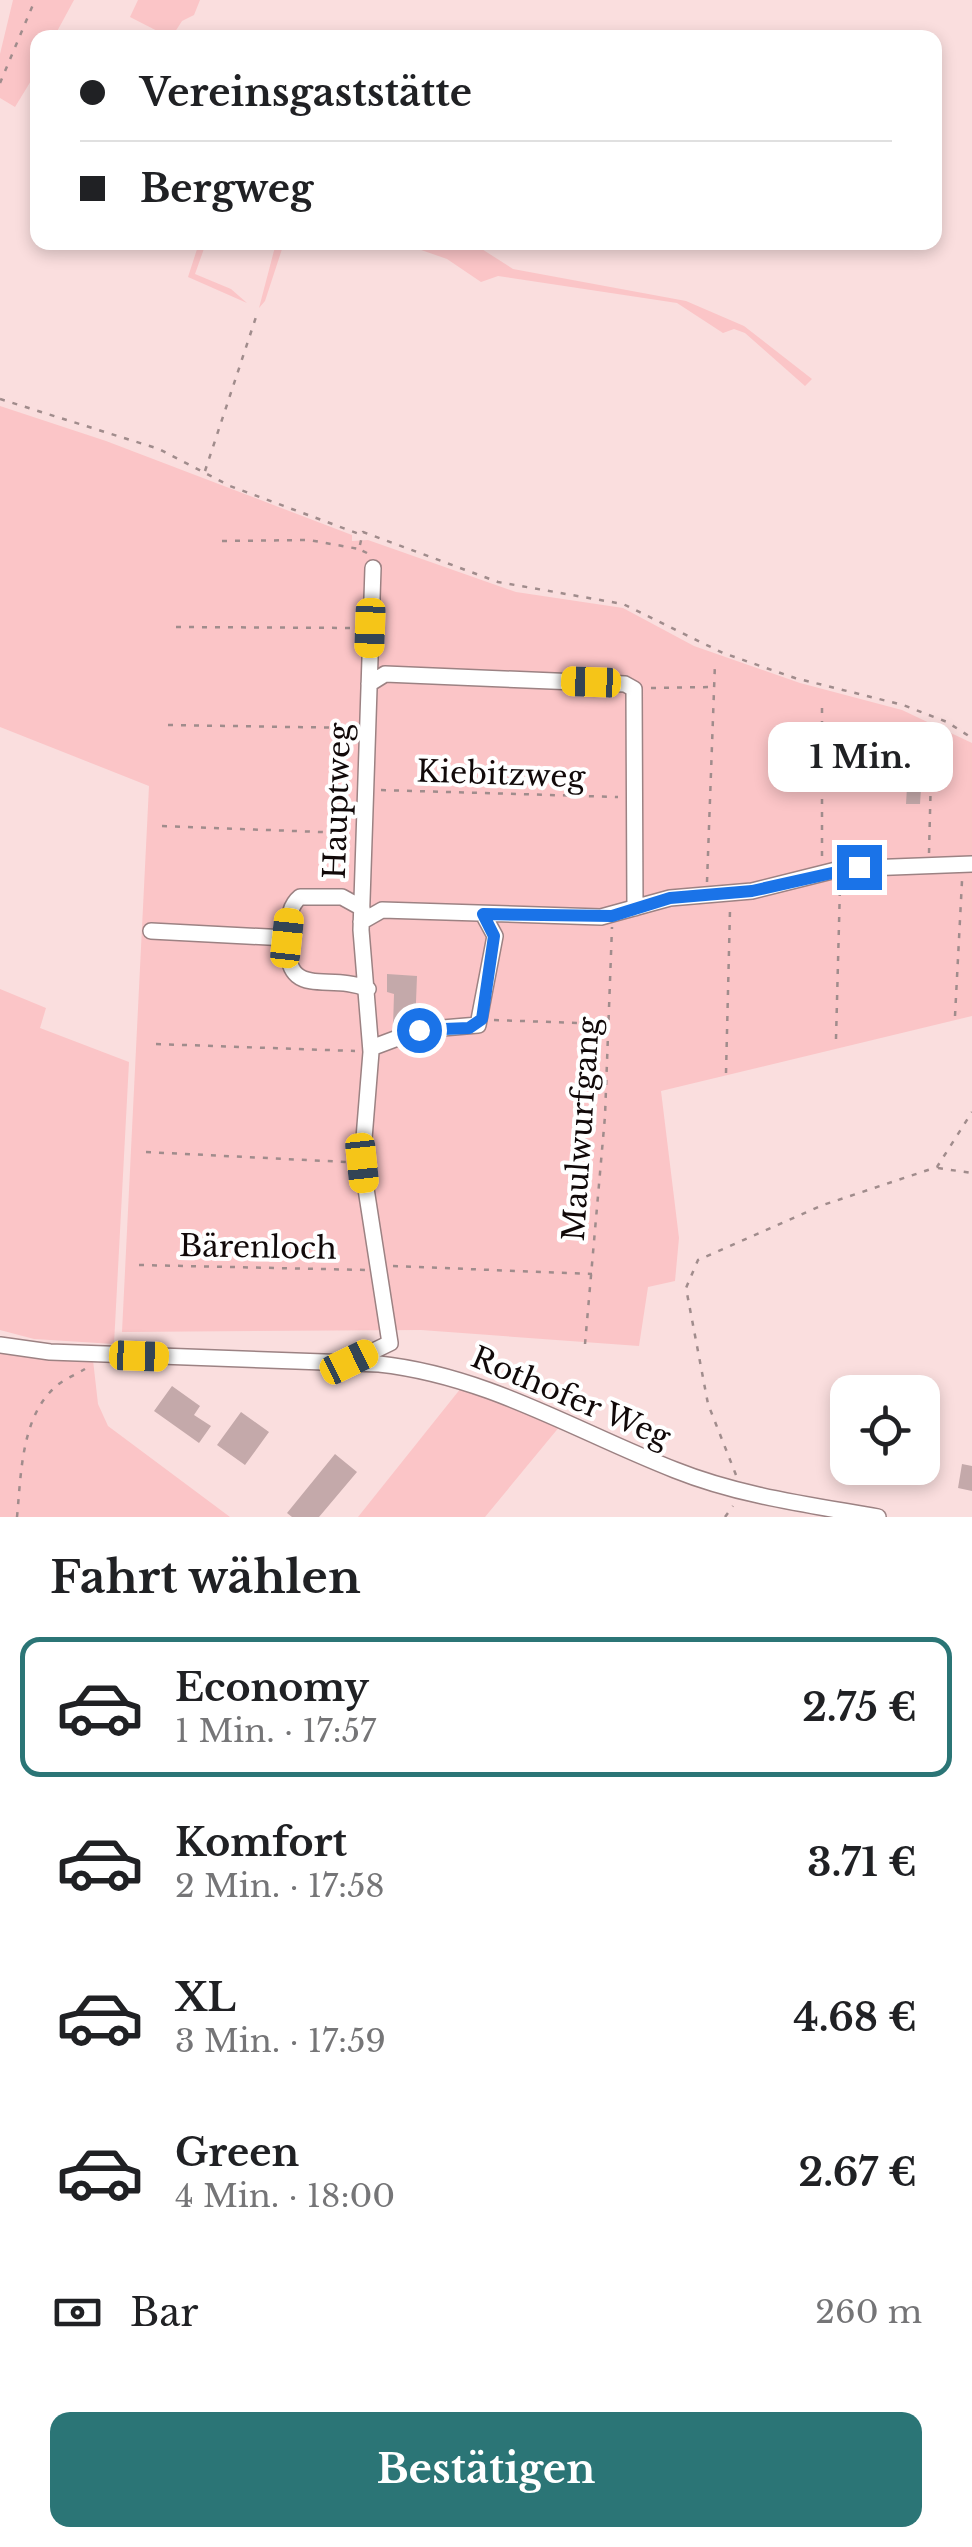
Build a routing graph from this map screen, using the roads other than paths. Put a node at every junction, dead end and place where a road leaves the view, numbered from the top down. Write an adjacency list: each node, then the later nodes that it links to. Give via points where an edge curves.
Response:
1 (373, 568): 2 (street, Hauptweg)
2 (368, 684): 4 (street, via 385,674 634,689); 6 (street, Hauptweg)
3 (967, 864): 4 (street, via 840,869)
4 (635, 908): 5 (street, via 612,916)
5 (483, 914): 6 (street); 10 (street, via 494,936 482,1019 469,1028 419,1030)
6 (361, 915): 8 (street, via 342,897 304,894 291,908); 9 (street, Hauptweg)
7 (151, 932): 8 (street)
8 (287, 938): 9 (street, via 298,978)
9 (368, 989): 10 (street, Hauptweg)
10 (371, 1050): 12 (street, Hauptweg, via 362,1163 390,1343)
11 (0, 1345): 12 (street, Rothofer Weg)
12 (349, 1362): 13 (street, Rothofer Weg, via 426,1370 490,1388 677,1471 739,1491)
13 (878, 1517)

